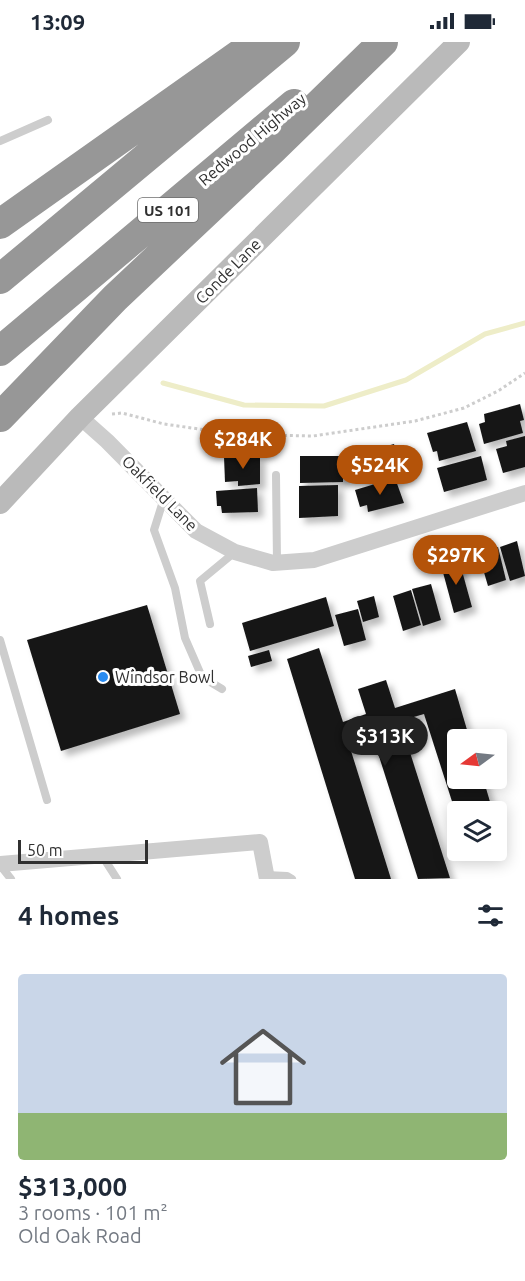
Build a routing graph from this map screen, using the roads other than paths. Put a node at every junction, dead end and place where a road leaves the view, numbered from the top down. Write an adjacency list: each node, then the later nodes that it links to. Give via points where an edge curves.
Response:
1 (257, 42): 8 (highway)
2 (285, 42): 9 (highway)
3 (367, 42): 10 (highway, Redwood Highway / US 101)
4 (383, 42): 11 (highway, via 115,298)
5 (459, 42): 12 (street, Conde Lane)
6 (48, 120): 7 (lane)
7 (0, 141)
8 (0, 224)
9 (0, 279)
10 (0, 351)
11 (0, 417)
12 (80, 417): 15 (street, Oakfield Lane); 16 (street, Conde Lane)
13 (276, 475): 18 (lane)
14 (525, 493): 18 (street, Oakfield Lane, via 314,560)
15 (164, 497): 17 (street, Oakfield Lane, via 196,531); 21 (lane, via 154,530 175,588 185,638 202,677)
16 (0, 503)
17 (235, 552): 18 (street, Oakfield Lane); 19 (lane, via 200,581)
18 (277, 562)
19 (210, 624)
20 (0, 639): 22 (lane)
21 (222, 689)
22 (47, 800)
23 (101, 854): 24 (street); 25 (street, via 260,842); 27 (lane)
24 (0, 865): 26 (lane)
25 (267, 877): 28 (lane)
26 (11, 879)
27 (117, 879)
28 (292, 879)

